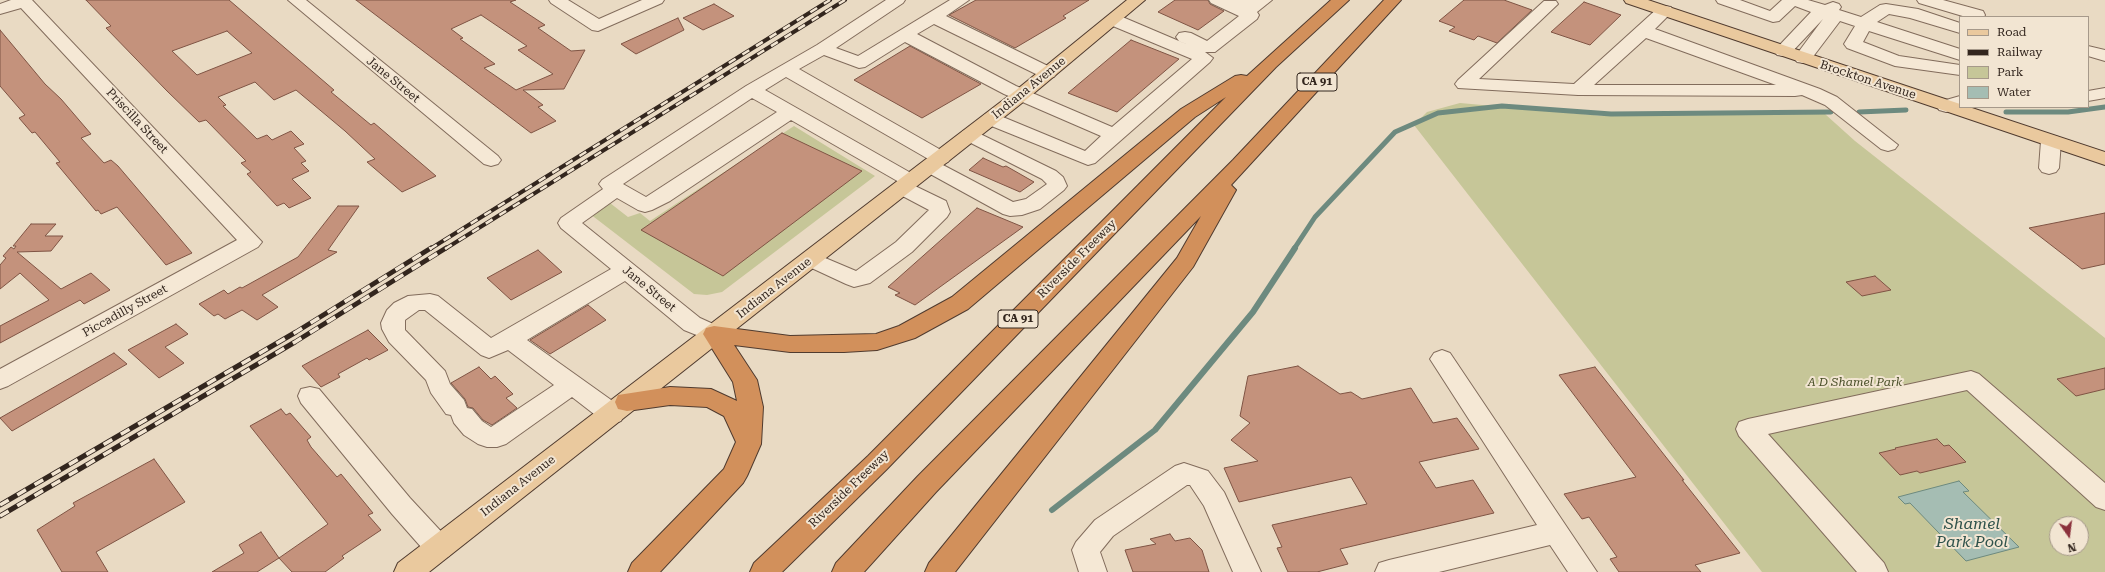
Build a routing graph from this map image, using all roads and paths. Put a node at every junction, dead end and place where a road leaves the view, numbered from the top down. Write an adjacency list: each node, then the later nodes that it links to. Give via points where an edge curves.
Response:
1 (296, 0): 53 (street, Jane Street)
2 (557, 0): 3 (street, via 598,26)
3 (656, 0)
4 (897, 0): 28 (street)
5 (961, 0): 23 (street)
6 (1217, 0): 20 (street, via 1251,15 1209,48)
7 (1234, 0): 8 (street, via 1254,8)
8 (1264, 0)
9 (1341, 0): 34 (highway, Riverside Freeway / CA 91)
10 (1393, 0): 55 (highway, CA 91)
11 (1632, 0): 21 (main road, Brockton Avenue)
12 (1724, 0): 13 (street, via 1773,17)
13 (1792, 0): 18 (street)
14 (1926, 0): 22 (street)
15 (1986, 0): 22 (street)
16 (24, 1): 19 (street); 59 (street, Priscilla Street)
17 (1547, 1): 39 (street, via 1464,84)
18 (1834, 6): 24 (street); 29 (street, via 1818,14); 33 (street, via 1832,20)
19 (0, 10)
20 (1127, 10): 37 (main road, Indiana Avenue); 49 (street, via 1204,58)
21 (1664, 11): 26 (street); 29 (main road, Brockton Avenue)
22 (1978, 16)
23 (934, 17): 27 (street); 37 (street)
24 (1865, 24): 25 (street, via 1886,9 1912,13); 31 (street); 36 (street, via 1854,44 1895,61)
25 (1959, 28)
26 (1643, 31): 39 (street); 40 (street)
27 (905, 35): 28 (street, via 859,64); 42 (street)
28 (823, 48): 35 (street)
29 (1782, 51): 33 (main road, Brockton Avenue)
30 (2089, 51): 32 (street)
31 (1959, 55)
32 (2105, 56)
33 (1803, 58): 44 (main road, Brockton Avenue)
34 (1270, 63): 62 (highway, via 1188,113 960,303 907,332 877,342 844,344 790,344); 75 (highway, Riverside Freeway / CA 91, via 877,463)
35 (786, 69): 38 (street); 54 (street)
36 (1959, 70)
37 (1048, 73): 42 (main road, Indiana Avenue)
38 (752, 90): 46 (street); 58 (street, via 609,184)
39 (1578, 90): 40 (street)
40 (1809, 91): 51 (street, via 1831,101)
41 (2105, 93): 43 (street)
42 (1021, 95): 47 (main road, Indiana Avenue); 49 (street)
43 (2089, 96)
44 (1953, 104)
45 (1964, 108): 50 (main road, Brockton Avenue)
46 (790, 112): 57 (street); 58 (street, via 663,196 645,205)
47 (991, 119): 48 (main road, Indiana Avenue); 49 (street, via 1088,159)
48 (970, 135): 54 (main road, Indiana Avenue); 54 (street, via 1049,175 1056,181 1057,186 1032,204 1010,209)
49 (1114, 135)
50 (2051, 141): 52 (main road, Brockton Avenue); 56 (street)
51 (1888, 145)
52 (2105, 159)
53 (491, 160)
54 (935, 162): 57 (main road, Indiana Avenue)
55 (1240, 164): 76 (highway, CA 91, via 927,484); 77 (highway, via 1185,262)
56 (2049, 168)
57 (906, 185): 60 (main road, Indiana Avenue); 60 (street, via 939,206 940,212 904,247 862,278 854,279)
58 (616, 188): 61 (street, Jane Street, via 568,223)
59 (251, 242): 65 (street, Piccadilly Street)
60 (811, 259): 62 (main road, Indiana Avenue)
61 (626, 270): 62 (street, Jane Street, via 692,324); 63 (street)
62 (714, 334): 68 (main road, Indiana Avenue); 69 (highway, via 745,380 751,407)
63 (510, 340): 66 (street); 66 (street, via 489,349 430,302 416,302 402,309 392,323 397,336 437,377 439,387 473,428 487,436 498,437)
64 (1442, 359): 71 (street)
65 (0, 380)
66 (572, 384): 68 (street)
67 (310, 396): 72 (street)
68 (620, 408): 69 (highway, via 670,396 711,398 734,410); 72 (main road, Indiana Avenue)
69 (748, 444): 74 (highway, via 734,476)
70 (2105, 499): 82 (street, via 1971,380 1748,429)
71 (1556, 532): 80 (street); 81 (street)
72 (438, 548): 73 (main road, Indiana Avenue)
73 (408, 572)
74 (642, 572)
75 (764, 572)
76 (846, 572)
77 (939, 572)
78 (1093, 572): 79 (street, via 1086,550 1104,528 1184,473 1199,478 1215,500)
79 (1247, 572)
80 (1388, 572)
81 (1583, 572)
82 (1874, 572)

